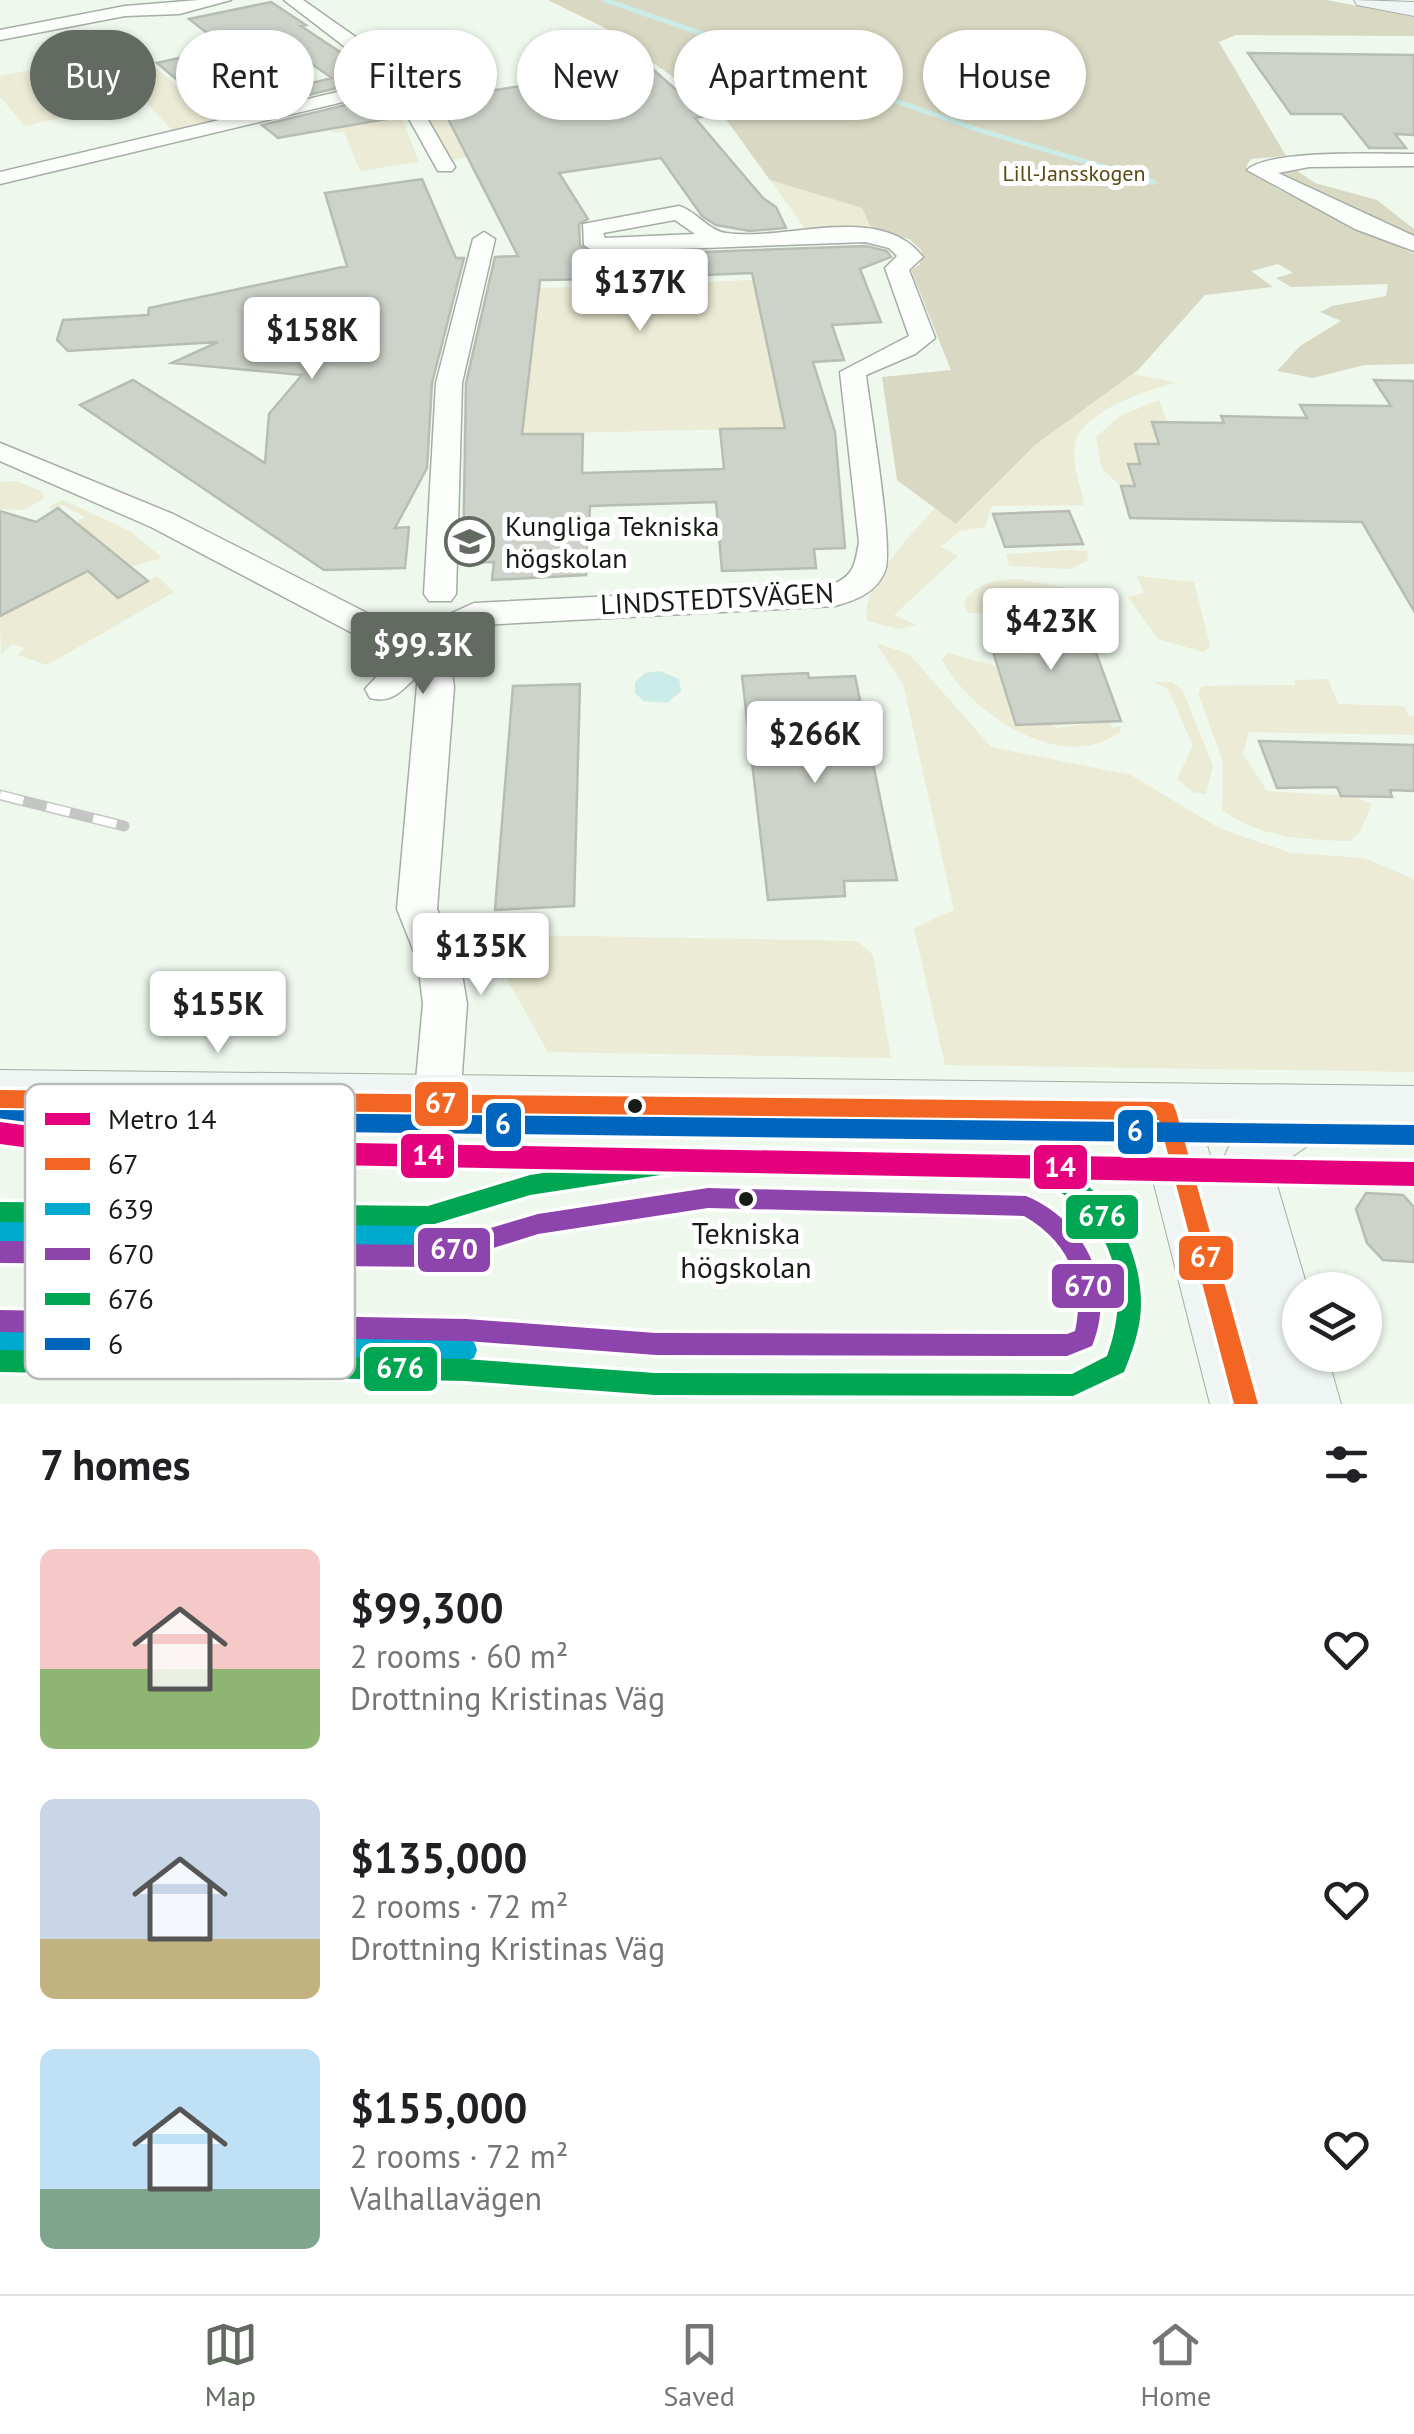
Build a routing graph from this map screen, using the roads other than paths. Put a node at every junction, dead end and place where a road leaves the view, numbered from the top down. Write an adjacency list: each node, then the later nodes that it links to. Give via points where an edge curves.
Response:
1 (223, 0): 6 (street)
2 (292, 0): 5 (street)
3 (1364, 0): 4 (main road)
4 (1414, 9)
5 (336, 30)
6 (0, 34)
7 (334, 99): 11 (street)
8 (420, 120): 10 (street)
9 (1414, 160): 14 (street, via 1309,161 1257,170)
10 (445, 167)
11 (0, 178)
12 (484, 238): 16 (street, via 449,383)
13 (722, 243): 17 (street, LINDSTEDTSVÄGEN, via 865,235 898,243 911,256 897,268 922,338 904,353 881,354 853,372 874,542 870,570 858,586 836,595)
14 (1414, 244)
15 (0, 451): 16 (street, via 150,512 288,590)
16 (438, 605): 17 (street, LINDSTEDTSVÄGEN, via 474,614); 17 (street, via 466,592); 18 (street, LINDSTEDTSVÄGEN); 22 (street, via 417,909 439,962 445,1004)
17 (526, 608)
18 (382, 689)
19 (0, 1099): 20 (main road)
20 (25, 1099)
21 (355, 1101): 22 (main road)
22 (436, 1102): 23 (main road)
23 (1166, 1111): 24 (main road); 26 (main road)
24 (1305, 1112): 25 (main road); 27 (main road, via 1265,1139 1244,1185)
25 (1414, 1115)
26 (1246, 1404)
27 (1305, 1404)

